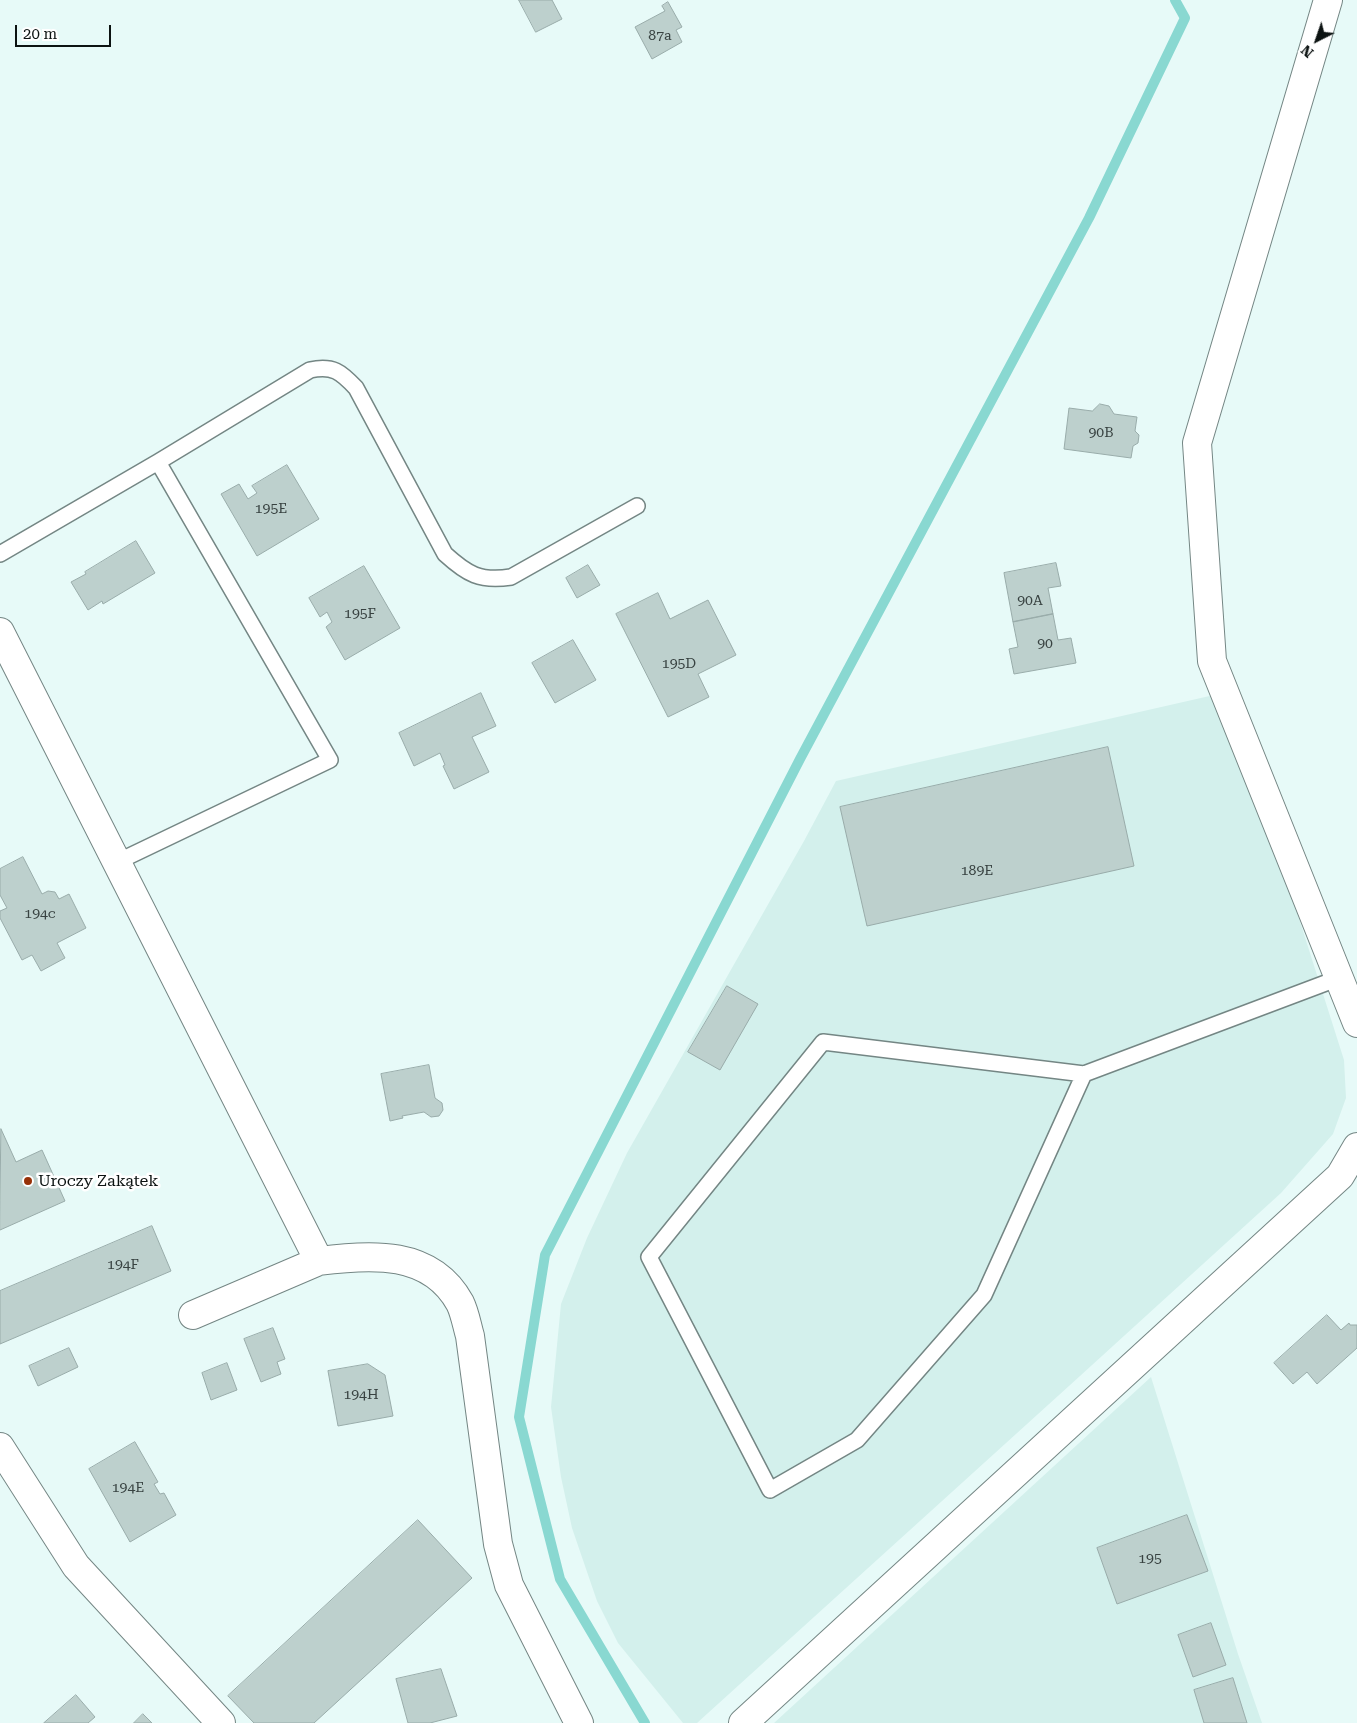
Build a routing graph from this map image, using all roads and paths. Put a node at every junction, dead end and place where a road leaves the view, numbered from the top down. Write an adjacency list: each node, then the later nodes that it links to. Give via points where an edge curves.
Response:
1 (1328, 0): 7 (street, via 1197,443 1212,662)
2 (158, 462): 3 (lane, via 310,370 324,367 344,375 356,388 445,554 476,577 495,580 510,577); 4 (lane); 6 (lane, via 330,760)
3 (637, 506)
4 (0, 554)
5 (0, 632): 6 (street)
6 (117, 862): 11 (street)
7 (1339, 978): 8 (street); 9 (lane)
8 (1357, 1022)
9 (1084, 1074): 9 (lane, via 984,1294 857,1440 770,1490 649,1257 824,1042)
10 (1357, 1147): 16 (street, via 1340,1176)
11 (319, 1260): 12 (street); 15 (street, via 387,1257 417,1264 444,1280 461,1304 470,1336 498,1544 508,1585)
12 (193, 1315)
13 (0, 1447): 14 (street, via 76,1566)
14 (221, 1723)
15 (579, 1723)
16 (743, 1723)

